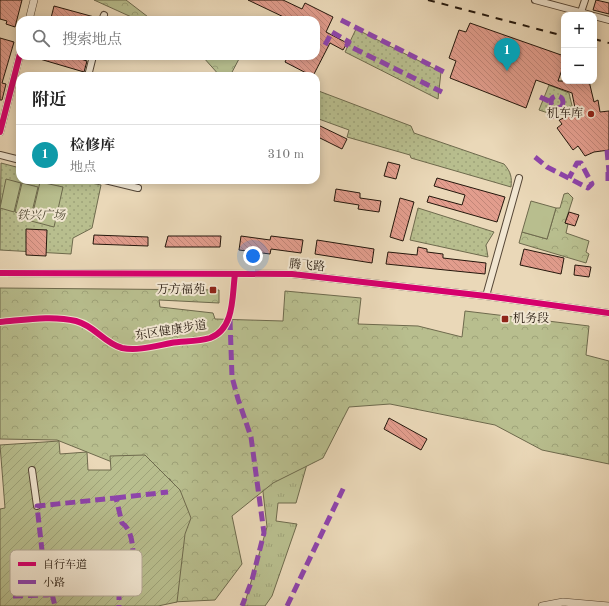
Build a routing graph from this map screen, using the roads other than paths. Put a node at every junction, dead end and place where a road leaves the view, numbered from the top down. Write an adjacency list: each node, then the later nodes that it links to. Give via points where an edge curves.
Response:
1 (34, 0): 5 (street)
2 (535, 0): 4 (street)
3 (585, 0): 4 (street)
4 (581, 12)
5 (30, 16)
6 (597, 16): 7 (street)
7 (609, 20)
8 (18, 60): 11 (street)
9 (92, 60): 10 (street)
10 (89, 72)
11 (0, 132)
12 (0, 155): 13 (street)
13 (16, 159)
14 (519, 178): 18 (street)
15 (122, 184): 16 (street)
16 (138, 188)
17 (0, 273): 18 (street, 腾飞路, via 292,274)
18 (486, 296): 19 (street, 腾飞路)
19 (609, 313)
20 (32, 470): 21 (street)
21 (37, 506)
22 (542, 606): 23 (street, via 563,602)
23 (609, 606)

